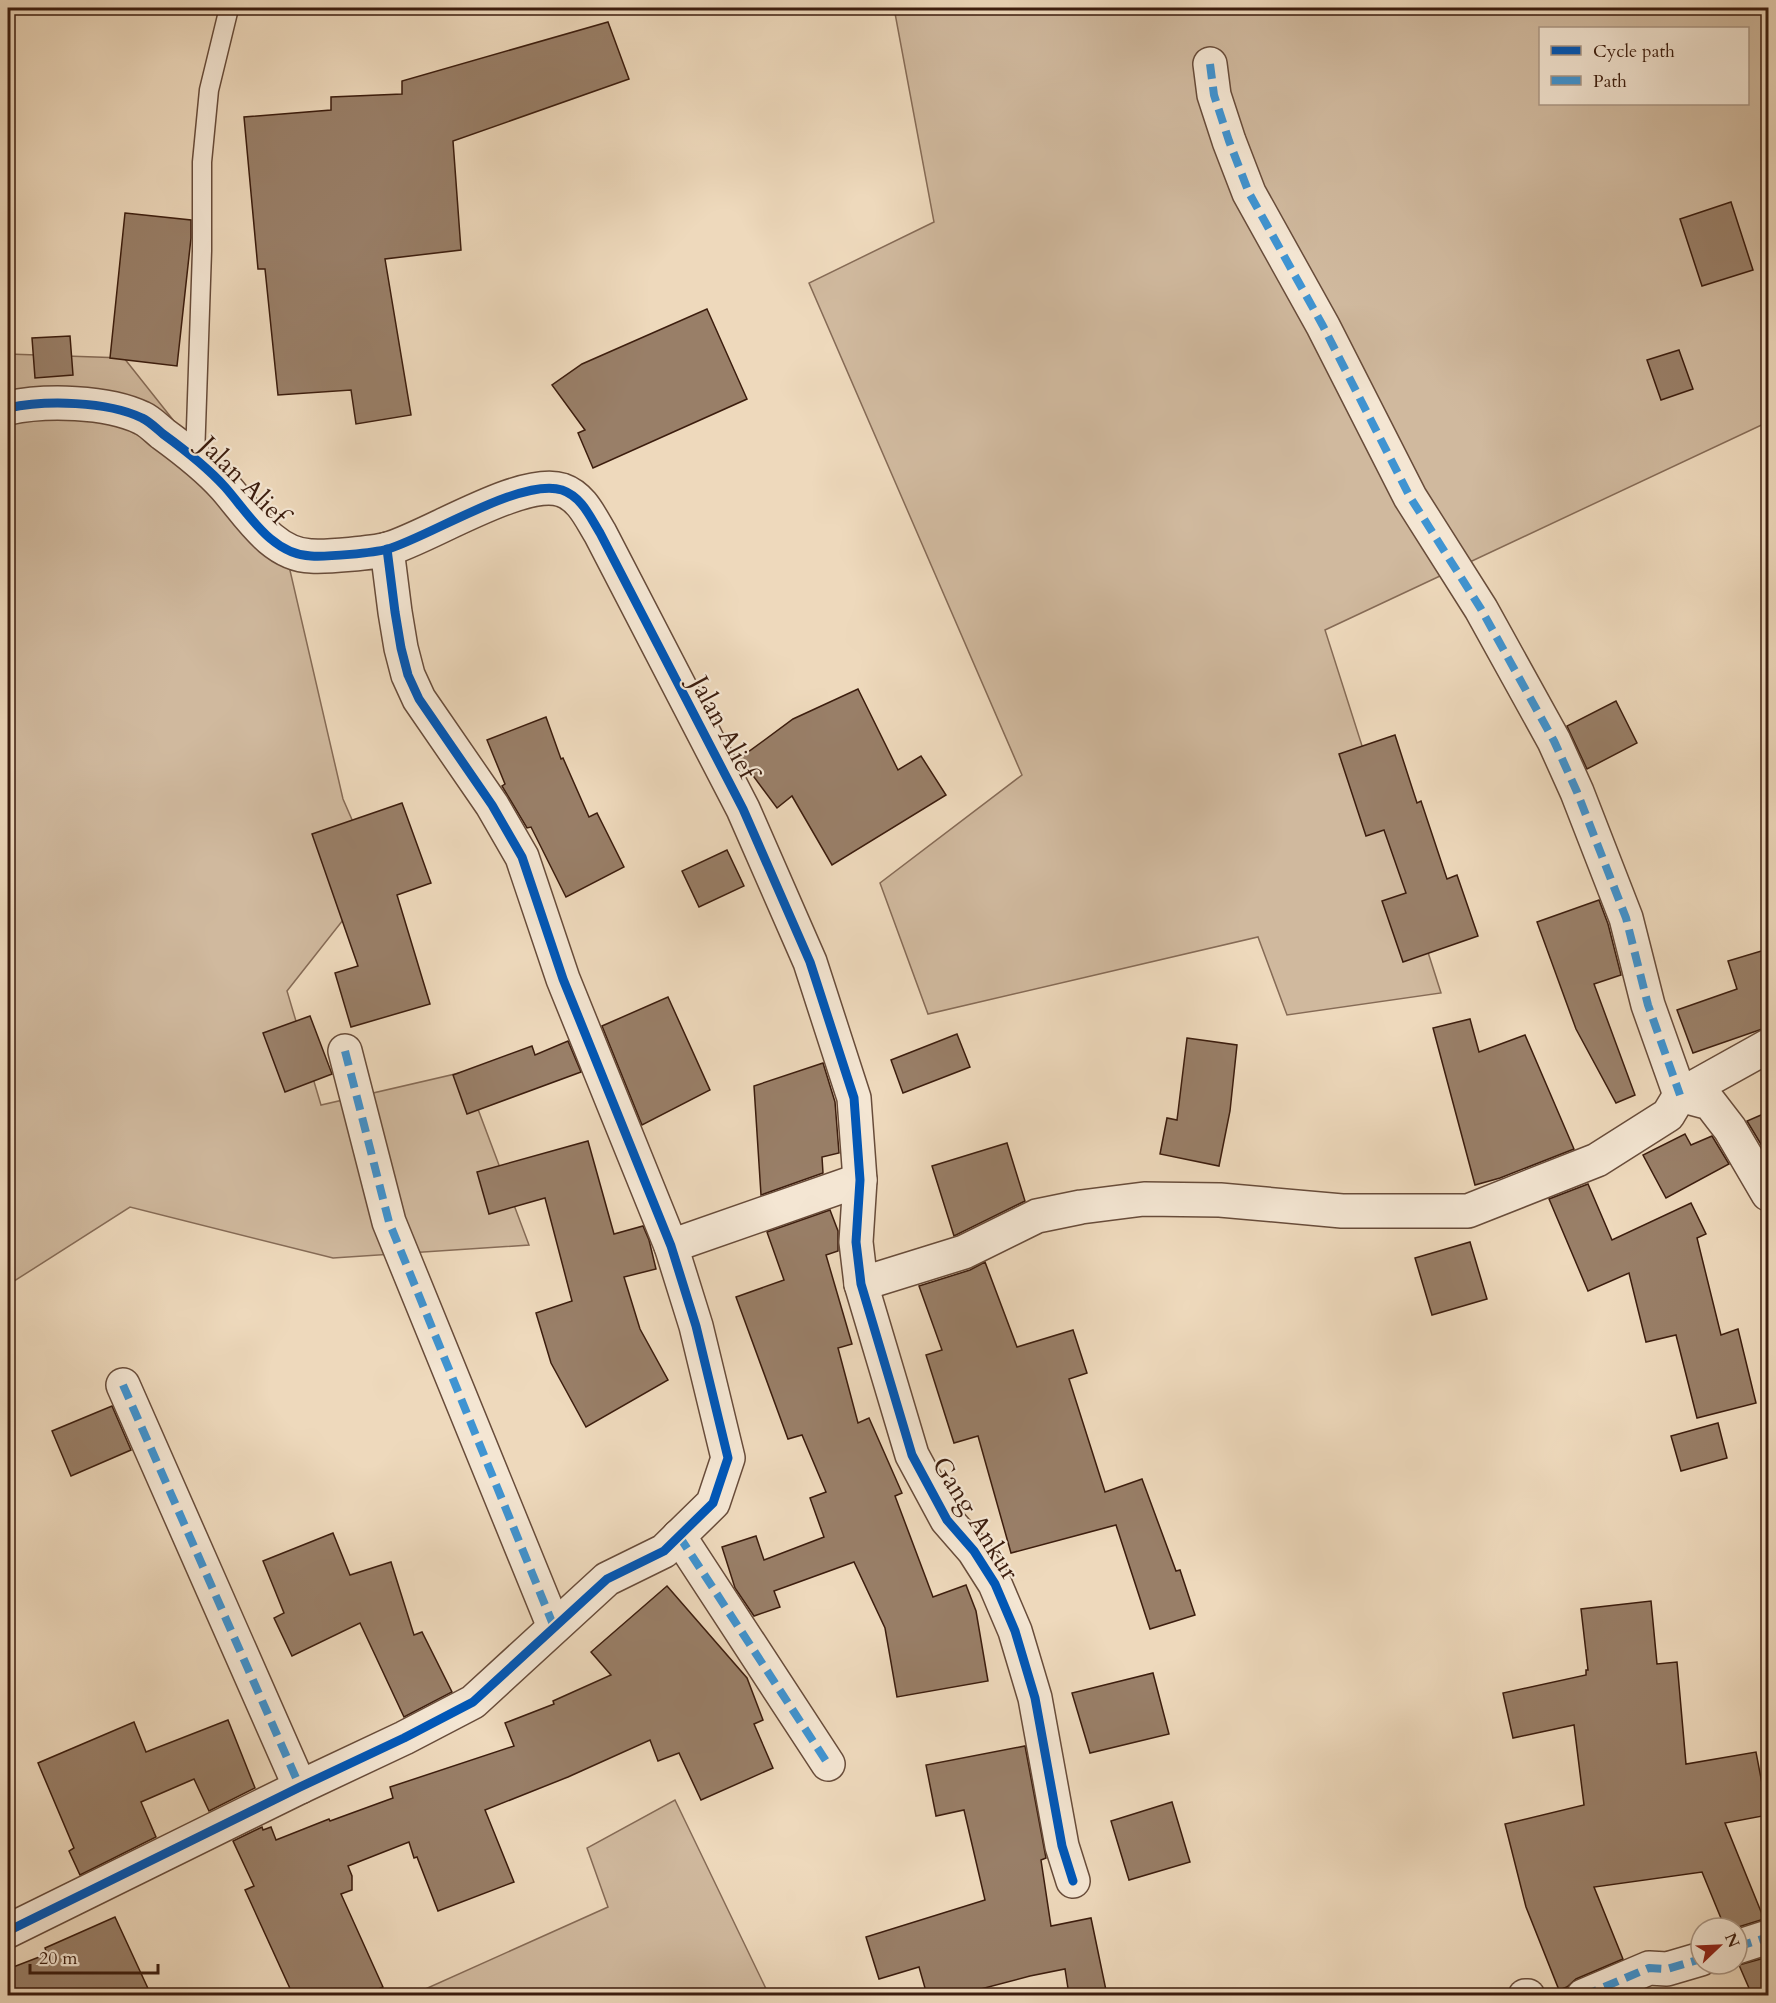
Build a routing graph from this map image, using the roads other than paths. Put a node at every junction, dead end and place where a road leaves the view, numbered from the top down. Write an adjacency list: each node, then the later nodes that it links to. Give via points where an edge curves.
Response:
1 (229, 8): 4 (lane, via 209,90 202,162)
2 (1210, 64): 8 (street, via 1214,95 1249,193 1323,326 1410,497 1481,609 1554,741 1626,918 1648,1005)
3 (8, 408): 4 (street, Jalan Alief, via 96,404 142,418)
4 (195, 458): 5 (street, Jalan Alief, via 272,540 290,551 309,556)
5 (387, 549): 9 (street, Jalan Alief, via 518,494 545,488 562,490 581,502 743,809 810,962 854,1098); 11 (street, via 408,675 419,699 492,805 522,857 563,979)
6 (1768, 1046): 8 (street)
7 (345, 1050): 15 (street, via 389,1222)
8 (1680, 1095): 10 (street, via 1710,1103); 12 (street, via 1668,1115 1597,1160 1468,1211 1342,1211 1220,1200 1144,1199 1037,1216 964,1252)
9 (860, 1180): 11 (street); 12 (street, Jalan Alief, via 856,1242)
10 (1768, 1194)
11 (671, 1246): 14 (street, via 696,1326 728,1458 713,1503)
12 (861, 1284): 18 (street, Gang Ankur, via 912,1455 947,1520 995,1584 1015,1631 1035,1698 1062,1846)
13 (123, 1385): 17 (street)
14 (679, 1536): 15 (street, via 664,1551 607,1579); 16 (street)
15 (554, 1627): 17 (street, via 473,1702)
16 (828, 1764)
17 (300, 1787): 19 (street)
18 (1073, 1881)
19 (8, 1930)
20 (1768, 1937): 21 (street)
21 (1749, 1943)
22 (1689, 1963): 23 (street, via 1667,1969 1649,1968)
23 (1582, 1995)

